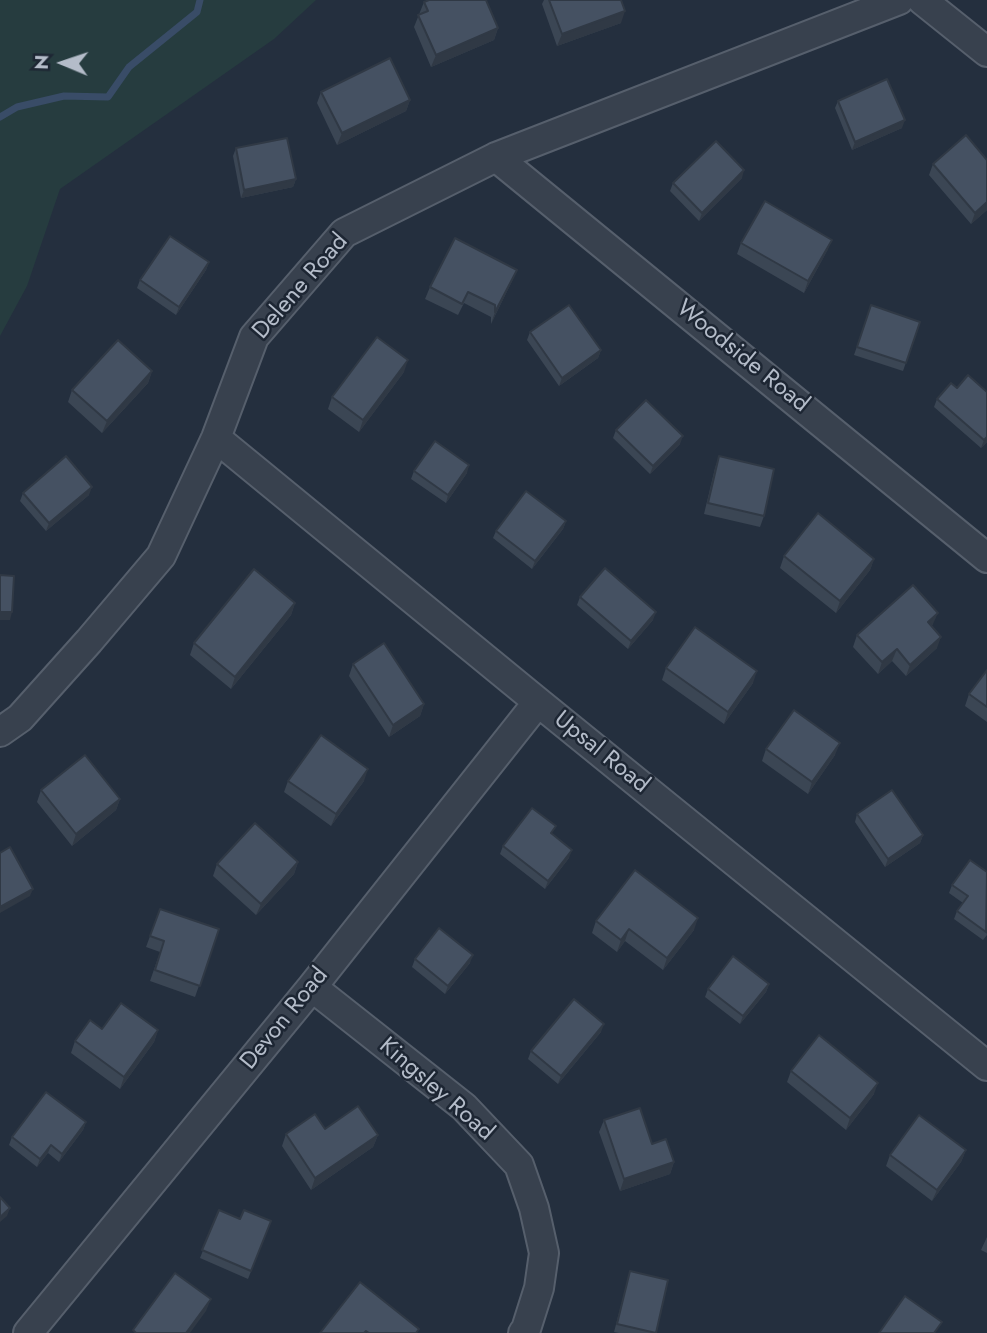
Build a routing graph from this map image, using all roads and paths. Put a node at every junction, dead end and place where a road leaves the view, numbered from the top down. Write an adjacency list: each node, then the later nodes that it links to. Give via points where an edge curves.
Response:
1 (899, 0): 4 (street, Delene Road)
2 (922, 0): 3 (street)
3 (987, 52)
4 (496, 157): 5 (street, Delene Road, via 344,233 254,337); 6 (street, Woodside Road)
5 (216, 438): 7 (street, Upsal Road); 8 (street, Delene Road, via 161,556 20,718)
6 (987, 558)
7 (538, 702): 9 (street, Devon Road); 10 (street, Upsal Road)
8 (0, 732)
9 (312, 987): 11 (street, Devon Road); 12 (street, Kingsley Road, via 464,1107 519,1165 544,1253)
10 (987, 1066)
11 (28, 1333)
12 (523, 1333)

